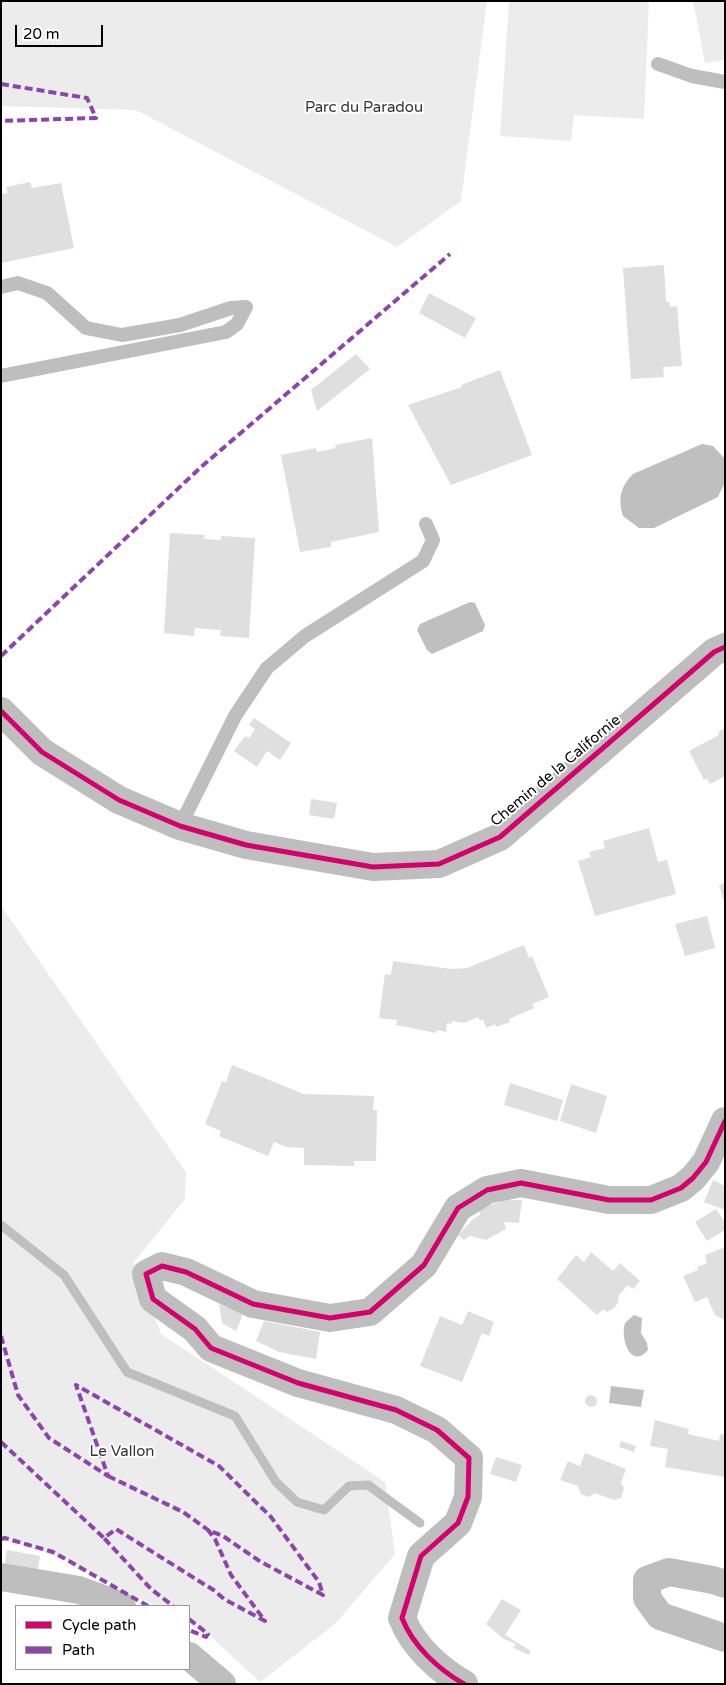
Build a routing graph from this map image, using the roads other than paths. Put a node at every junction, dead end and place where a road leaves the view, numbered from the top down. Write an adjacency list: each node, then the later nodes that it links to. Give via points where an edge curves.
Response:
1 (658, 64): 2 (lane, via 692,76)
2 (725, 82)
3 (1, 287): 4 (lane, via 18,283 47,293 86,328 122,335 180,325 231,308 246,307 237,324 226,332)
4 (1, 376)
5 (426, 524): 8 (lane, via 434,540 423,561 305,636 268,668 235,716)
6 (725, 647): 8 (street, Chemin de la Californie, via 714,652 500,837 439,864 373,867 246,845)
7 (1, 712): 8 (street, Chemin de la Californie, via 42,752 118,800)
8 (180, 826)
9 (725, 1121): 16 (street, via 706,1162 693,1178 682,1188 651,1200 610,1200 521,1183 487,1190 458,1208 424,1265 370,1312 330,1318 253,1304 186,1272 162,1266 146,1274 153,1299 195,1329 210,1348 298,1383 396,1410 437,1430 469,1458 468,1496 458,1523 420,1556 402,1618 426,1656)
10 (1, 1577): 12 (street, via 78,1590)
11 (725, 1584): 13 (street, via 669,1572 647,1580 647,1598 660,1616)
12 (119, 1605)
13 (725, 1638)
14 (190, 1657): 15 (street)
15 (222, 1684)
16 (464, 1684)

